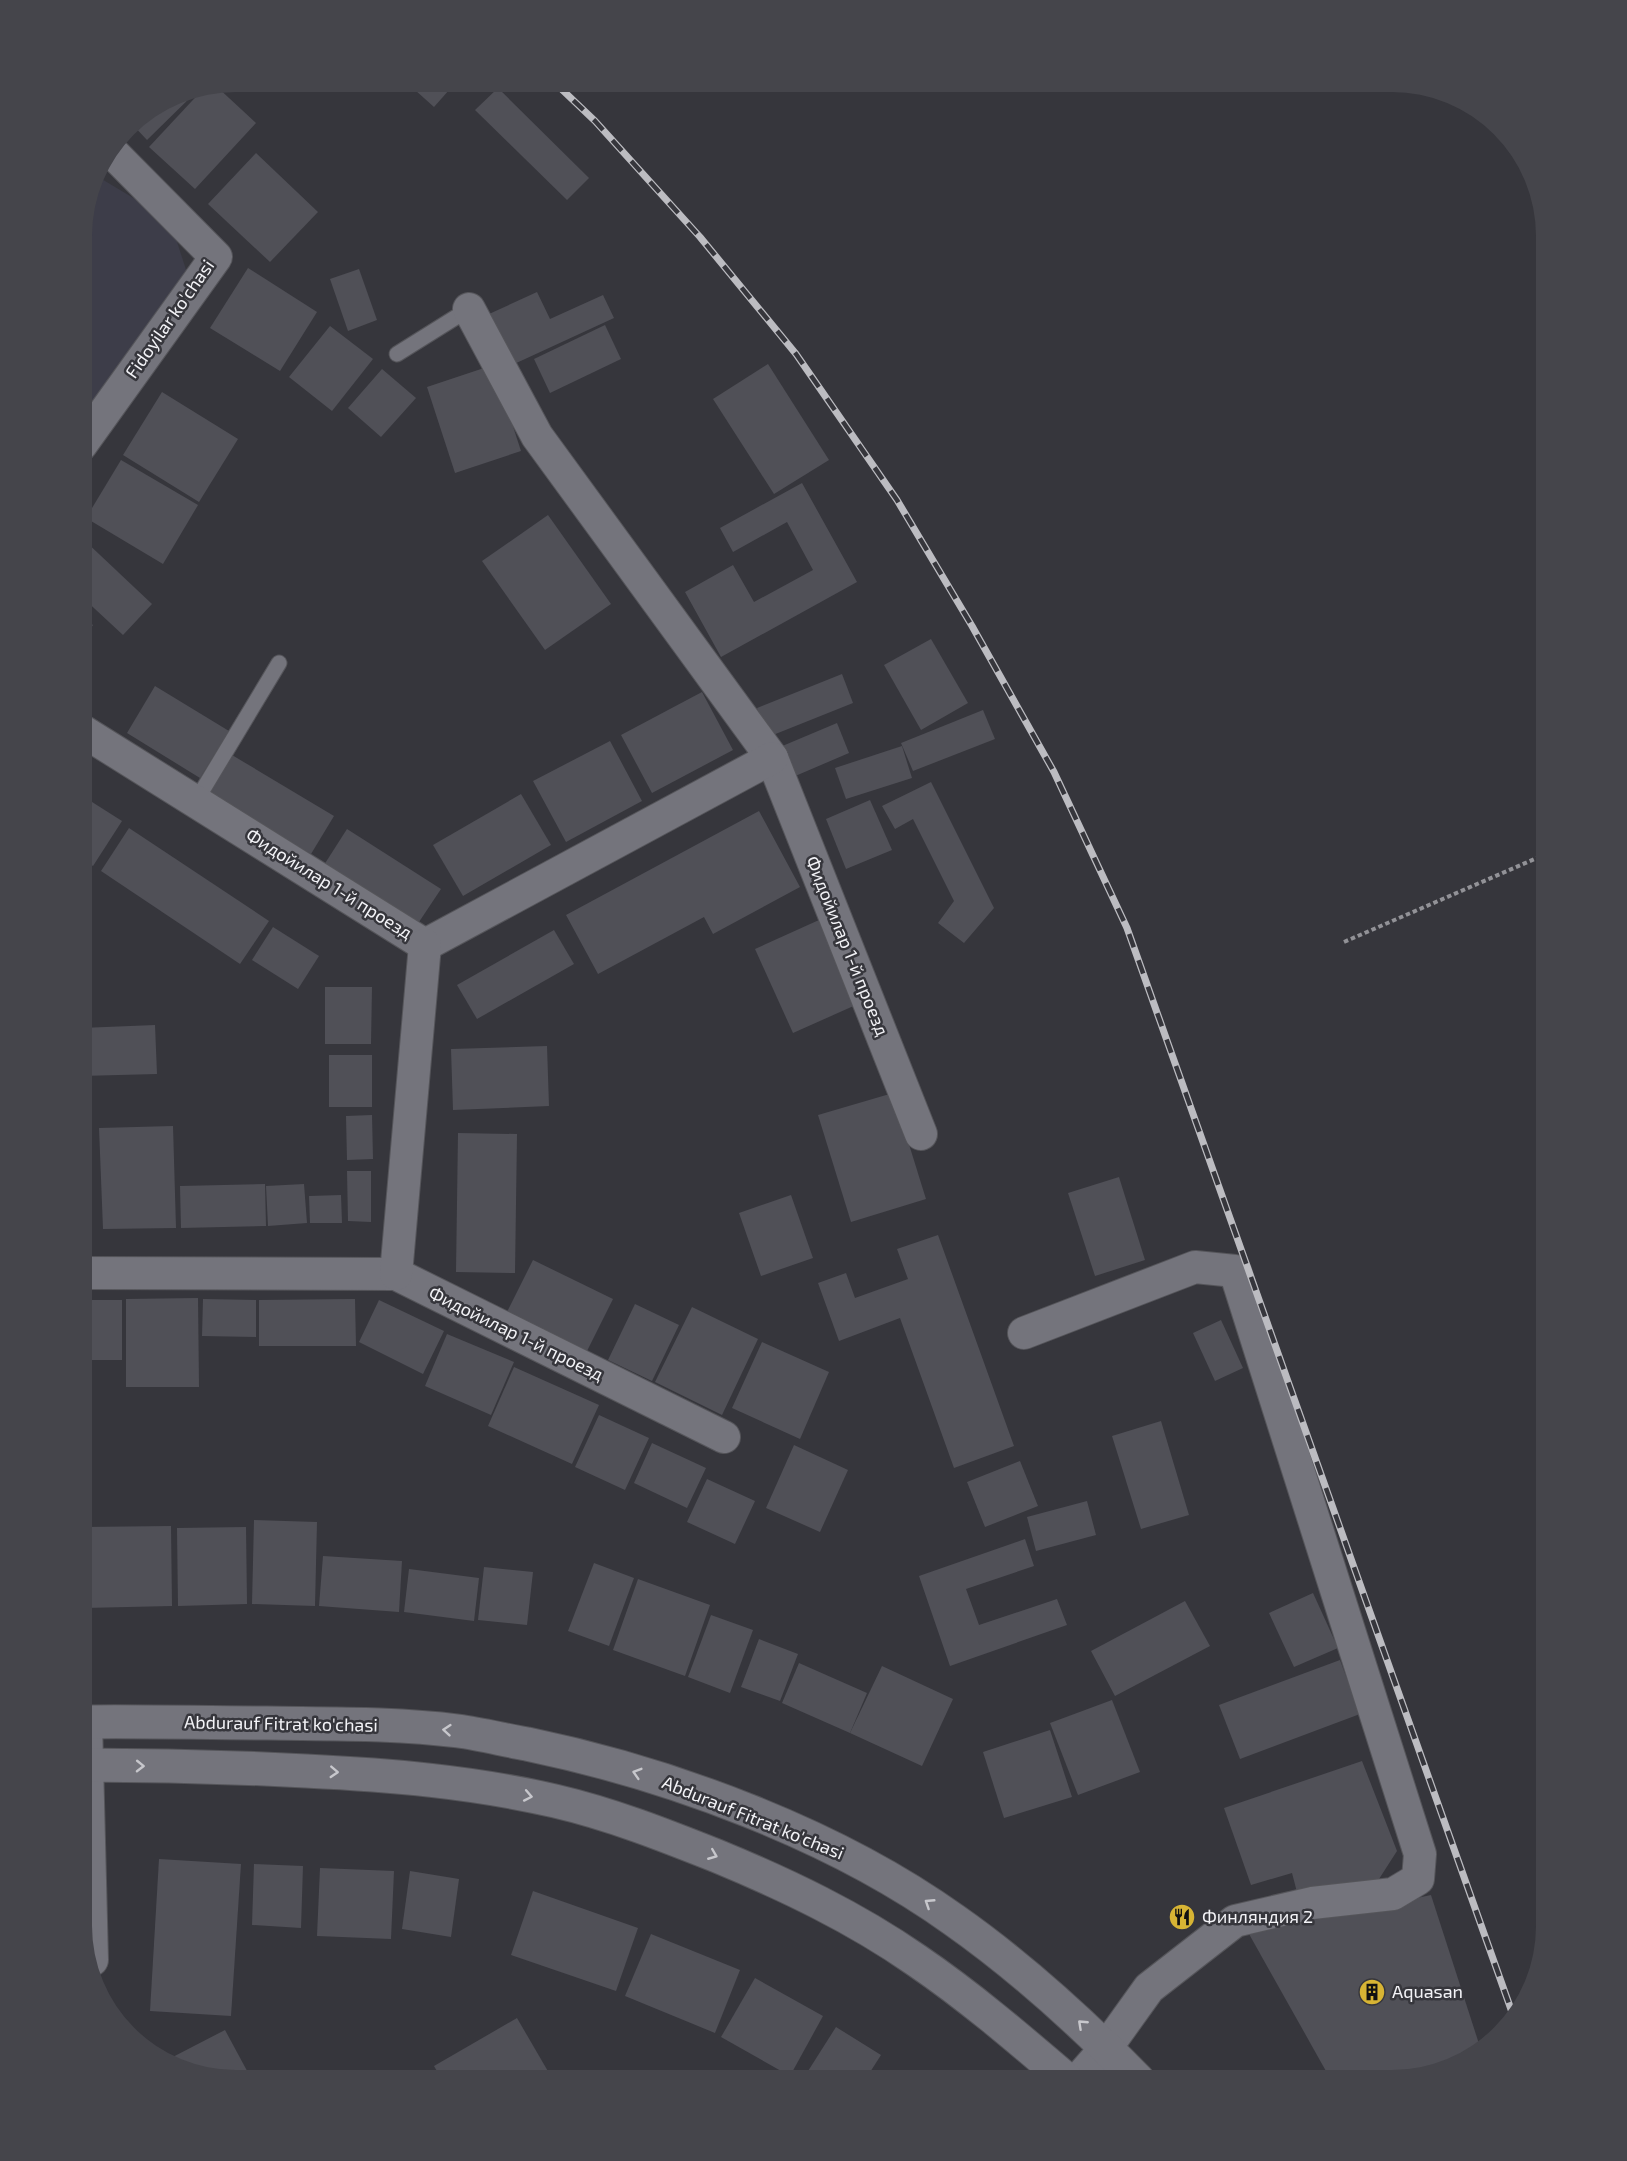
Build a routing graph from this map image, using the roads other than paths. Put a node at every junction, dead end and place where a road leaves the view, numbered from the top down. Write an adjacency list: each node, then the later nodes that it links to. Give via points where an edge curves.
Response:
1 (116, 156): 4 (street, Fidoyilar ko'chasi, via 216,257)
2 (469, 309): 3 (lane); 7 (street, Фидойилар 1-й проезд, via 537,436)
3 (397, 354)
4 (92, 431)
5 (279, 663): 8 (lane)
6 (92, 737): 8 (street, Фидойилар 1-й проезд)
7 (772, 758): 9 (street, Фидойилар 1-й проезд); 10 (street, Фидойилар 1-й проезд)
8 (196, 801): 9 (street, Фидойилар 1-й проезд)
9 (425, 945): 12 (street)
10 (921, 1134)
11 (92, 1273): 12 (street, Фидойилар 1-й проезд)
12 (396, 1275): 14 (street, Фидойилар 1-й проезд)
13 (1024, 1333): 17 (street, via 1195,1267 1235,1271 1420,1854 1418,1879 1393,1894 1312,1903 1235,1920 1149,1988)
14 (724, 1437)
15 (92, 1722): 17 (main road, Abdurauf Fitrat ko'chasi, one-way to 15, via 1025,1975 910,1891 818,1842 673,1784 570,1753 460,1731 350,1724)
16 (92, 1765): 18 (main road, one-way to 18, via 287,1770 459,1783 556,1801 641,1826 788,1887 875,1933 956,1989)
17 (1106, 2048): 19 (street); 20 (main road, Abdurauf Fitrat ko'chasi)
18 (1055, 2070)
19 (1087, 2070)
20 (1128, 2070)

